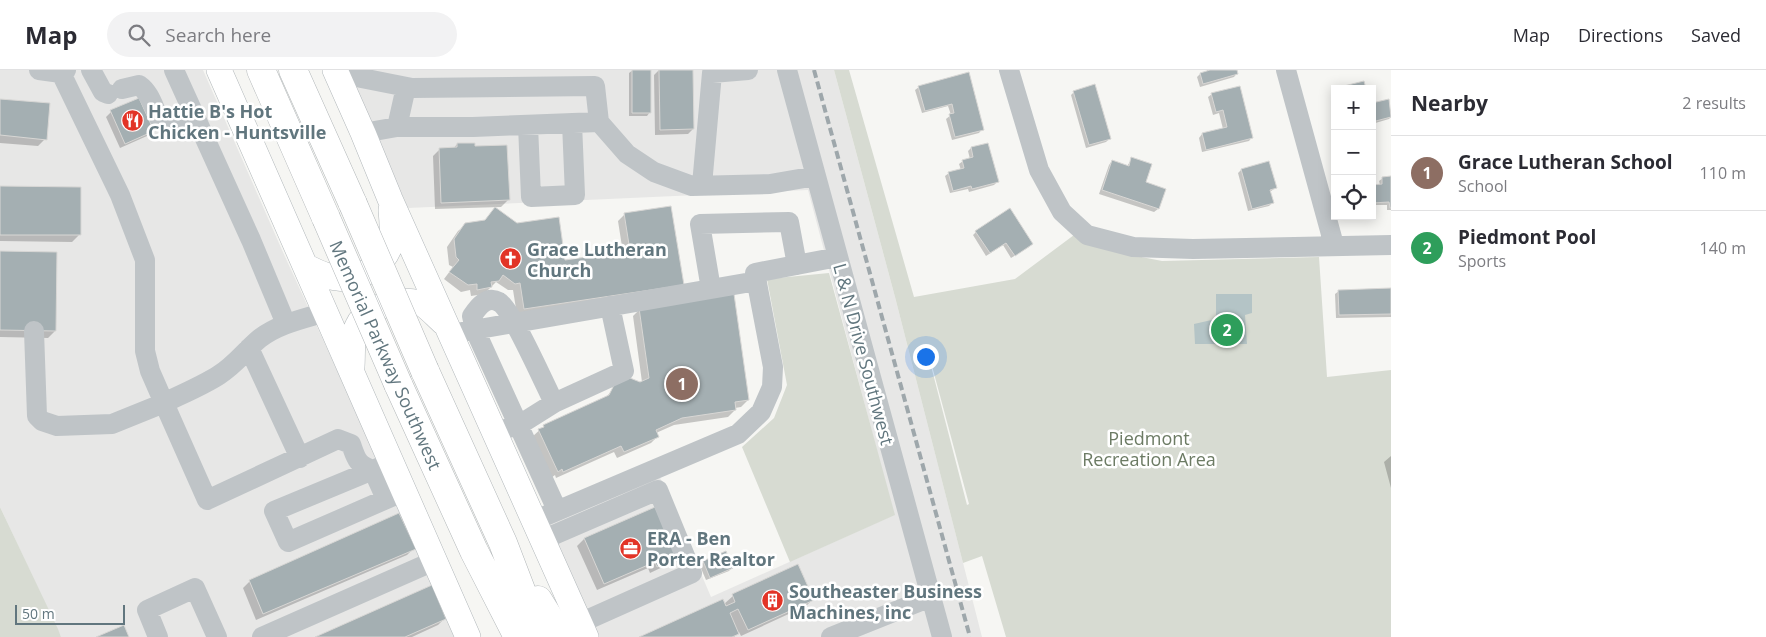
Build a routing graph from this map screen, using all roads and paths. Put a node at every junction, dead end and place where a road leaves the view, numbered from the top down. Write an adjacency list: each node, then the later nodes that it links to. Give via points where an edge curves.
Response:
1 (91, 70): 13 (street, via 103,92 115,92 133,85 144,88 158,119 174,128)
2 (174, 70): 13 (street)
3 (219, 70): 26 (main road)
4 (261, 70): 49 (highway, Memorial Parkway Southwest, bridge)
5 (293, 70): 47 (highway, Memorial Parkway Southwest, bridge)
6 (748, 70): 20 (street, via 712,73)
7 (787, 70): 19 (street, L & N Drive Southwest)
8 (1009, 70): 22 (street, via 1039,170 1062,212 1088,235 1133,247 1193,250)
9 (1286, 70): 22 (street)
10 (52, 71): 38 (street, via 120,196 145,260 145,350)
11 (335, 71): 12 (street); 18 (main road)
12 (406, 87): 14 (street, via 595,86); 17 (street)
13 (197, 121): 32 (street)
14 (599, 122): 15 (street); 20 (street, via 627,154 654,172 692,186)
15 (572, 123): 16 (street); 16 (street, via 575,195 531,197)
16 (528, 125): 17 (street)
17 (396, 127): 18 (street)
18 (363, 133): 21 (main road)
19 (816, 176): 20 (street, via 770,184); 24 (street, L & N Drive Southwest)
20 (702, 185)
21 (390, 199): 26 (main road, via 392,241 386,256 374,267 358,277 338,279); 33 (main road)
22 (1334, 245): 23 (street)
23 (1391, 245)
24 (838, 257): 25 (street); 50 (street, L & N Drive Southwest)
25 (797, 265): 27 (street, via 755,273); 28 (street, via 789,222 700,224)
26 (305, 266): 30 (main road)
27 (756, 281): 28 (street); 45 (street, via 773,367 772,388 761,412 738,434)
28 (711, 289): 29 (street)
29 (610, 306): 31 (street); 39 (street, via 624,371)
30 (326, 312): 32 (street); 37 (main road)
31 (514, 323): 34 (street); 34 (street, via 499,302 489,300 479,305 472,316); 39 (street)
32 (286, 324): 36 (street)
33 (448, 330): 34 (street); 37 (main road, via 423,305 408,300 388,303 359,322 353,338); 41 (main road)
34 (475, 330): 40 (street)
35 (34, 331): 38 (street, via 38,416 42,422 57,426 112,424)
36 (249, 348): 38 (street, via 233,366 216,377); 42 (street)
37 (352, 374): 43 (main road)
38 (164, 403): 42 (street, via 207,500)
39 (554, 403): 40 (street)
40 (519, 425): 41 (street); 45 (street)
41 (494, 432): 46 (main road)
42 (300, 458): 43 (street, via 338,440 351,444 357,460 364,467)
43 (383, 466): 44 (main road); 44 (street, via 274,511 288,542)
44 (395, 496): 48 (main road)
45 (557, 510): 46 (street)
46 (538, 530): 51 (main road); 51 (street, via 658,490 692,573)
47 (503, 544): 51 (highway); 58 (highway, Memorial Parkway Southwest)
48 (434, 561): 52 (main road); 55 (street)
49 (481, 565): 56 (highway); 57 (highway, Memorial Parkway Southwest)
50 (931, 597): 59 (street); 60 (street, L & N Drive Southwest)
51 (576, 632)
52 (461, 635)
53 (158, 637): 54 (street, via 147,610 195,588)
54 (217, 637)
55 (262, 637)
56 (503, 637)
57 (518, 637)
58 (539, 637)
59 (831, 637)
60 (942, 637)

